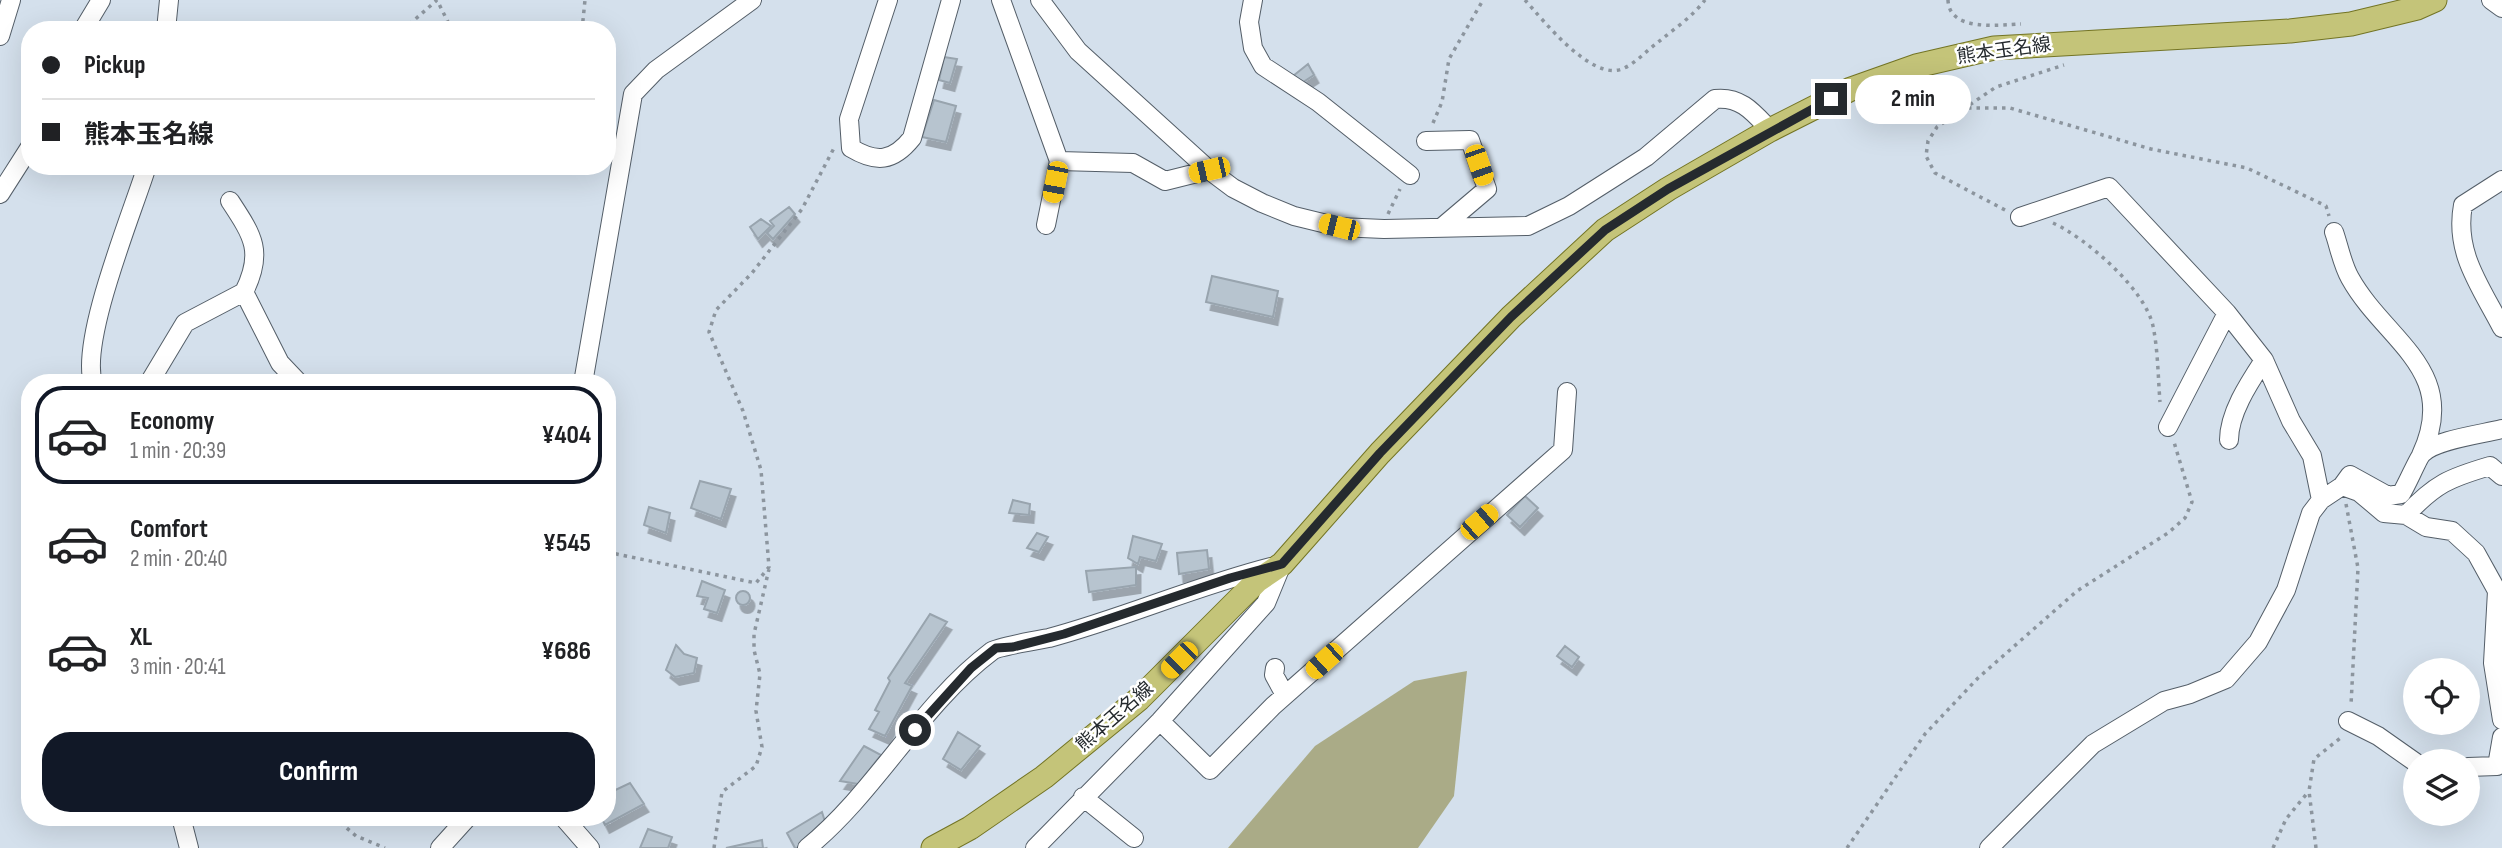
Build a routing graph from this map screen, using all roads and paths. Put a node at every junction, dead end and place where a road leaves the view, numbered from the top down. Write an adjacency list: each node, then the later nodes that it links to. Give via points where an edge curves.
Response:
1 (11, 0): 24 (street)
2 (102, 0): 18 (street)
3 (169, 0): 19 (street)
4 (585, 0): 22 (path)
5 (752, 0): 50 (street, via 656,70 633,94)
6 (888, 0): 27 (street)
7 (951, 0): 27 (street, via 912,138 902,151 885,160 867,158 850,148)
8 (1001, 0): 31 (street)
9 (1040, 0): 32 (street, via 1078,51)
10 (1253, 0): 33 (street, via 1249,22 1253,48 1263,66)
11 (1483, 0): 29 (path, via 1449,59 1442,102)
12 (1525, 0): 13 (path, via 1551,33 1586,61 1609,71 1623,69)
13 (1705, 0)
14 (1948, 0): 23 (path, via 1952,13 1973,25)
15 (2435, 0): 25 (main road, 熊本玉名線, via 2351,24 2302,30)
16 (2491, 0): 17 (street)
17 (2502, 8)
18 (89, 21)
19 (167, 21)
20 (413, 21): 21 (path, via 437,0)
21 (448, 21)
22 (583, 21)
23 (2025, 24)
24 (0, 36)
25 (2078, 42): 26 (path, via 2080,60 1996,87); 28 (main road, 熊本玉名線, via 1994,48 1916,66 1851,89)
26 (1966, 108): 38 (path, via 1937,127 1926,156 1935,173); 42 (path, via 2010,108 2151,149 2247,168 2326,206)
27 (849, 119): 62 (path, via 802,209 716,310 709,332 743,411 761,470)
28 (1770, 130): 40 (street, via 1739,101 1716,99 1646,157 1528,226); 61 (main road, 熊本玉名線, via 1605,230 1511,317 1380,453)
29 (1426, 141): 40 (street, via 1470,140 1487,189)
30 (21, 161): 36 (street)
31 (1059, 161): 32 (street, via 1133,163 1165,181); 39 (street)
32 (1209, 170): 41 (street, via 1233,188 1294,216 1339,227)
33 (1410, 174): 41 (path, via 1392,202)
34 (145, 175): 47 (street, via 92,335)
35 (2502, 180): 45 (street, via 2463,205 2459,228 2464,252)
36 (0, 194)
37 (230, 201): 43 (street, via 254,238 255,271)
38 (2020, 217): 44 (street, via 2109,187); 52 (path, via 2054,224 2100,254 2146,307 2153,326 2161,410)
39 (1046, 225)
40 (1441, 228): 41 (street)
41 (1384, 229)
42 (2334, 232): 55 (street, via 2350,278 2427,378 2433,405 2430,436)
43 (244, 292): 48 (street, via 186,323); 49 (street, via 280,363)
44 (2227, 313): 46 (street); 52 (street)
45 (2502, 328)
46 (2263, 360): 54 (street, via 2229,428); 58 (street, via 2312,456)
47 (90, 374)
48 (155, 374)
49 (290, 374)
50 (585, 374)
51 (1567, 391): 64 (street, via 1563,450)
52 (2168, 427): 87 (path, via 2192,502 2185,518 2077,591 1978,678 1925,734)
53 (2502, 429): 55 (street, via 2434,446)
54 (2229, 440)
55 (2421, 454): 57 (street, via 2401,494 2388,496 2350,475)
56 (2502, 476): 59 (street, via 2490,467 2458,475 2430,490)
57 (2342, 486): 58 (street); 59 (street, via 2359,492 2384,513); 68 (path, via 2358,568)
58 (2321, 500): 88 (street, via 2311,513 2286,590 2258,642 2226,678 2164,701 2093,744)
59 (2406, 515): 65 (street, via 2426,527 2452,531 2476,553 2497,591 2493,663)
60 (616, 554): 62 (path, via 755,583)
61 (1282, 564): 67 (street, via 1266,603); 85 (street, via 1064,634 996,648 971,668); 86 (main road, 熊本玉名線, via 1257,582 1139,699 1044,777)
62 (769, 567): 84 (path, via 754,634 762,747 756,766 722,792)
63 (1275, 668): 64 (street)
64 (1285, 695): 67 (street, via 1210,770)
65 (2501, 699): 66 (street)
66 (2502, 720)
67 (1160, 721): 73 (street)
68 (2348, 721): 70 (street); 72 (path, via 2344,734 2314,759)
69 (2502, 737): 71 (street, via 2497,765)
70 (2403, 754)
71 (2480, 766)
72 (2309, 791): 89 (path, via 2286,820); 90 (path)
73 (1083, 797): 78 (street); 79 (street)
74 (183, 826): 80 (street)
75 (344, 826): 81 (path)
76 (460, 826): 82 (street)
77 (571, 826): 83 (street)
78 (1134, 838)
79 (1038, 847)
80 (189, 848)
81 (385, 848)
82 (440, 848)
83 (590, 848)
84 (714, 848)
85 (807, 848)
86 (933, 848)
87 (1847, 848)
88 (1989, 848)
89 (2273, 848)
90 (2316, 848)

